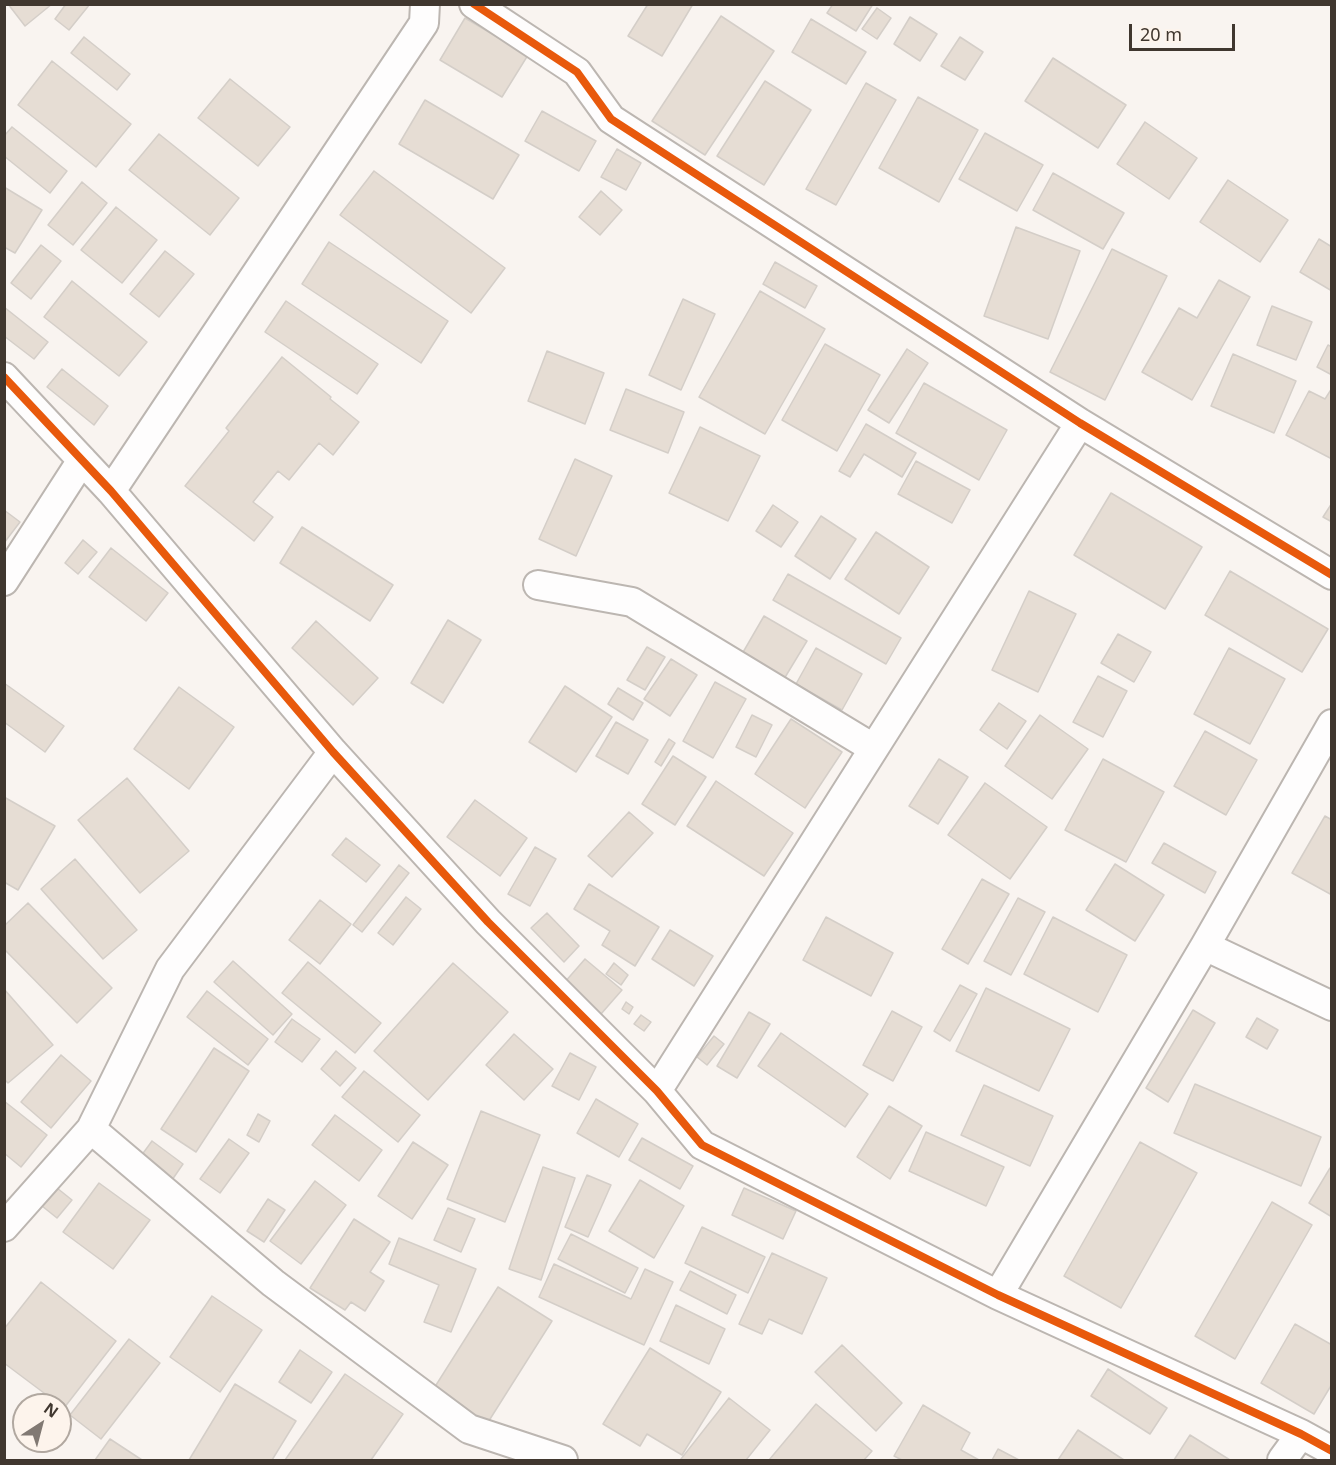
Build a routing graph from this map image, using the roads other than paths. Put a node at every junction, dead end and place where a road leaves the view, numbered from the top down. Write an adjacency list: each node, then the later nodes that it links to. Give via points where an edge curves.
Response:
1 (425, 4): 6 (street, via 424,23)
2 (474, 4): 4 (street, via 577,72 611,119)
3 (4, 377): 5 (street)
4 (1080, 423): 7 (street); 11 (street)
5 (82, 460): 6 (street); 8 (street)
6 (111, 491): 12 (street)
7 (1332, 575)
8 (4, 581)
9 (538, 585): 11 (street, via 632,602)
10 (1332, 724): 13 (street)
11 (873, 748): 15 (street)
12 (333, 752): 15 (street, via 488,921); 16 (street, via 170,969)
13 (1204, 946): 14 (street); 18 (street)
14 (1332, 1006)
15 (657, 1091): 18 (street, via 702,1145)
16 (91, 1129): 17 (street); 21 (street, via 273,1283 469,1429)
17 (4, 1227)
18 (998, 1295): 19 (street)
19 (1301, 1434): 20 (street); 22 (street)
20 (1332, 1451)
21 (563, 1461)
22 (1282, 1461)

